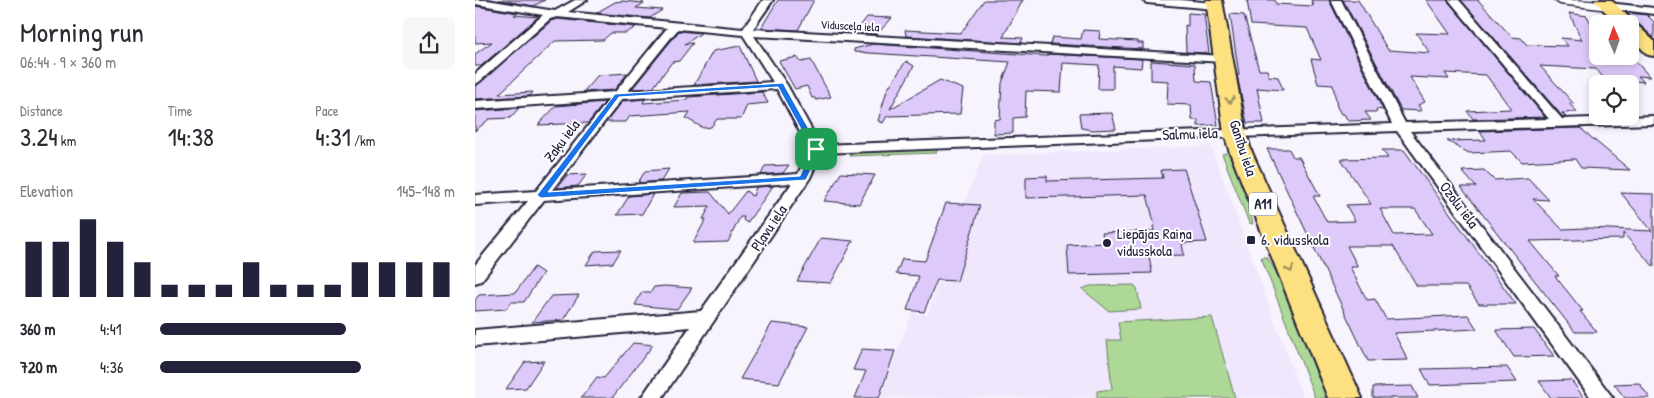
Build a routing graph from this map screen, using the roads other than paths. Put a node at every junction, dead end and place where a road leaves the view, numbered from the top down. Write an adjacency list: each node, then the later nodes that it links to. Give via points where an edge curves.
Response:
1 (582, 0): 11 (street)
2 (768, 0): 14 (street)
3 (1147, 0): 8 (street)
4 (1336, 0): 24 (street, Ozolu iela)
5 (1454, 0): 23 (street)
6 (1560, 0): 9 (street)
7 (475, 2): 11 (street, Vidusceļa iela)
8 (1215, 3): 17 (highway, Ganību iela / A11)
9 (1605, 3): 10 (street); 12 (highway)
10 (1654, 11)
11 (557, 14): 13 (street, Vidusceļa iela); 18 (street, via 546,18)
12 (1618, 15)
13 (675, 25): 14 (street, Vidusceļa iela); 20 (street, Zaķu iela)
14 (747, 32): 17 (street, Vidusceļa iela); 19 (street)
15 (1639, 36): 16 (highway)
16 (1654, 51)
17 (1224, 60): 25 (highway, Ganību iela / A11, one-way to 25)
18 (475, 80)
19 (781, 85): 20 (street); 26 (street)
20 (617, 95): 21 (street); 28 (street, Zaķu iela)
21 (475, 105)
22 (1654, 120): 23 (street, Salmu iela)
23 (1559, 123): 24 (street, Salmu iela)
24 (1401, 128): 25 (street, Salmu iela); 35 (street, Ozolu iela)
25 (1235, 133): 26 (street, Salmu iela); 34 (highway, Ganību iela / A11, one-way to 34)
26 (816, 149): 27 (street, Pļavu iela)
27 (803, 178): 28 (street); 31 (street, Pļavu iela)
28 (541, 195): 29 (street); 30 (street, Zaķu iela)
29 (475, 200)
30 (475, 277)
31 (707, 318): 32 (street); 33 (street, Pļavu iela)
32 (475, 338)
33 (651, 398)
34 (1345, 398)
35 (1603, 398)

